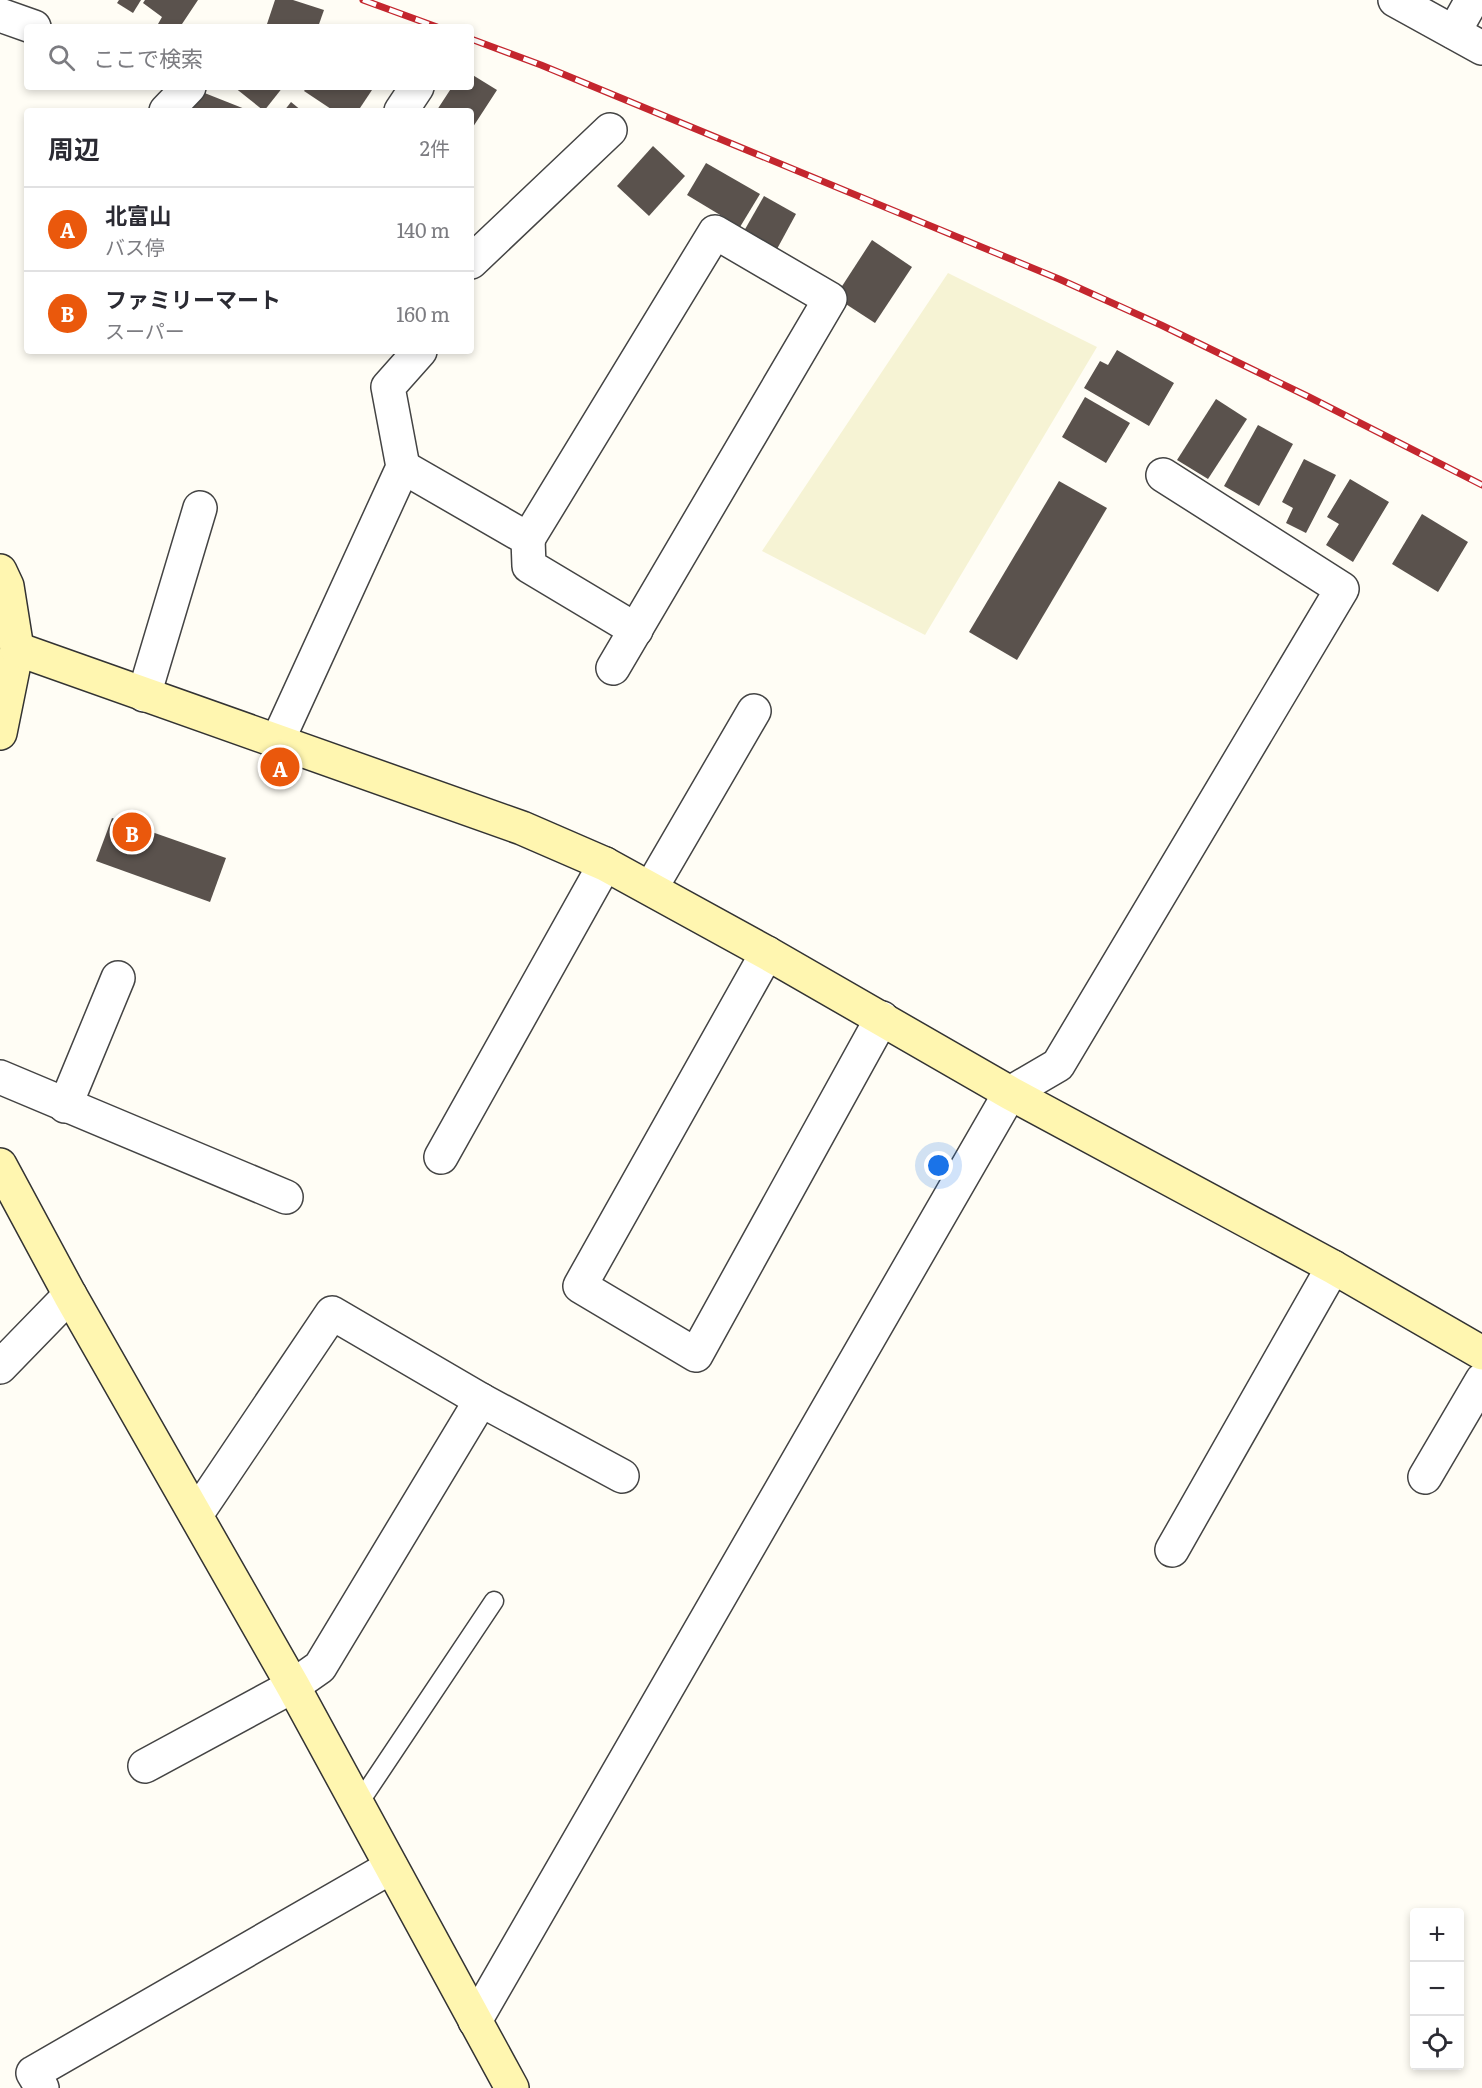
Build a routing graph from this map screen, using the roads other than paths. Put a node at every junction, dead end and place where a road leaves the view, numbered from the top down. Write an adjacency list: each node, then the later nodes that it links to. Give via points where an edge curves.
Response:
1 (1395, 0): 5 (street)
2 (1472, 0): 5 (street)
3 (0, 15): 4 (street)
4 (26, 24)
5 (1454, 32): 6 (street)
6 (1482, 48)
7 (186, 90): 9 (street)
8 (415, 90): 10 (street)
9 (169, 108)
10 (403, 108)
11 (610, 130): 12 (street)
12 (474, 259)
13 (417, 354): 14 (street, via 388,387)
14 (403, 467): 17 (street); 25 (street)
15 (1163, 475): 32 (street, via 1342,588 1058,1065)
16 (201, 508): 22 (street)
17 (528, 539): 19 (street, via 529,566); 19 (street, via 715,232 830,299)
18 (0, 571): 20 (street, via 7,586)
19 (636, 630): 21 (street)
20 (17, 649): 22 (street); 24 (street)
21 (614, 668)
22 (144, 695): 25 (street)
23 (754, 711): 27 (street)
24 (0, 733)
25 (277, 741): 26 (street, via 522,828)
26 (605, 864): 27 (street); 34 (street)
27 (651, 888): 28 (street)
28 (767, 953): 30 (street); 30 (street, via 580,1286 696,1355)
29 (118, 978): 33 (street)
30 (882, 1018): 32 (street)
31 (0, 1077): 33 (street)
32 (1010, 1093): 37 (street); 52 (street)
33 (65, 1106): 36 (street)
34 (441, 1157)
35 (0, 1165): 38 (street)
36 (286, 1197)
37 (1333, 1267): 39 (street); 46 (street)
38 (70, 1294): 40 (street); 45 (street)
39 (1482, 1353)
40 (0, 1367)
41 (1482, 1380): 44 (street)
42 (481, 1400): 43 (street); 45 (street, via 332,1313); 48 (street, via 320,1667)
43 (622, 1476)
44 (1425, 1477)
45 (196, 1515): 48 (street)
46 (1172, 1550)
47 (494, 1601): 50 (lane)
48 (293, 1686): 49 (street); 50 (street)
49 (145, 1766)
50 (357, 1806): 51 (street)
51 (391, 1867): 52 (street); 53 (street, via 33,2073)
52 (475, 2021): 54 (street)
53 (42, 2088)
54 (512, 2088)

